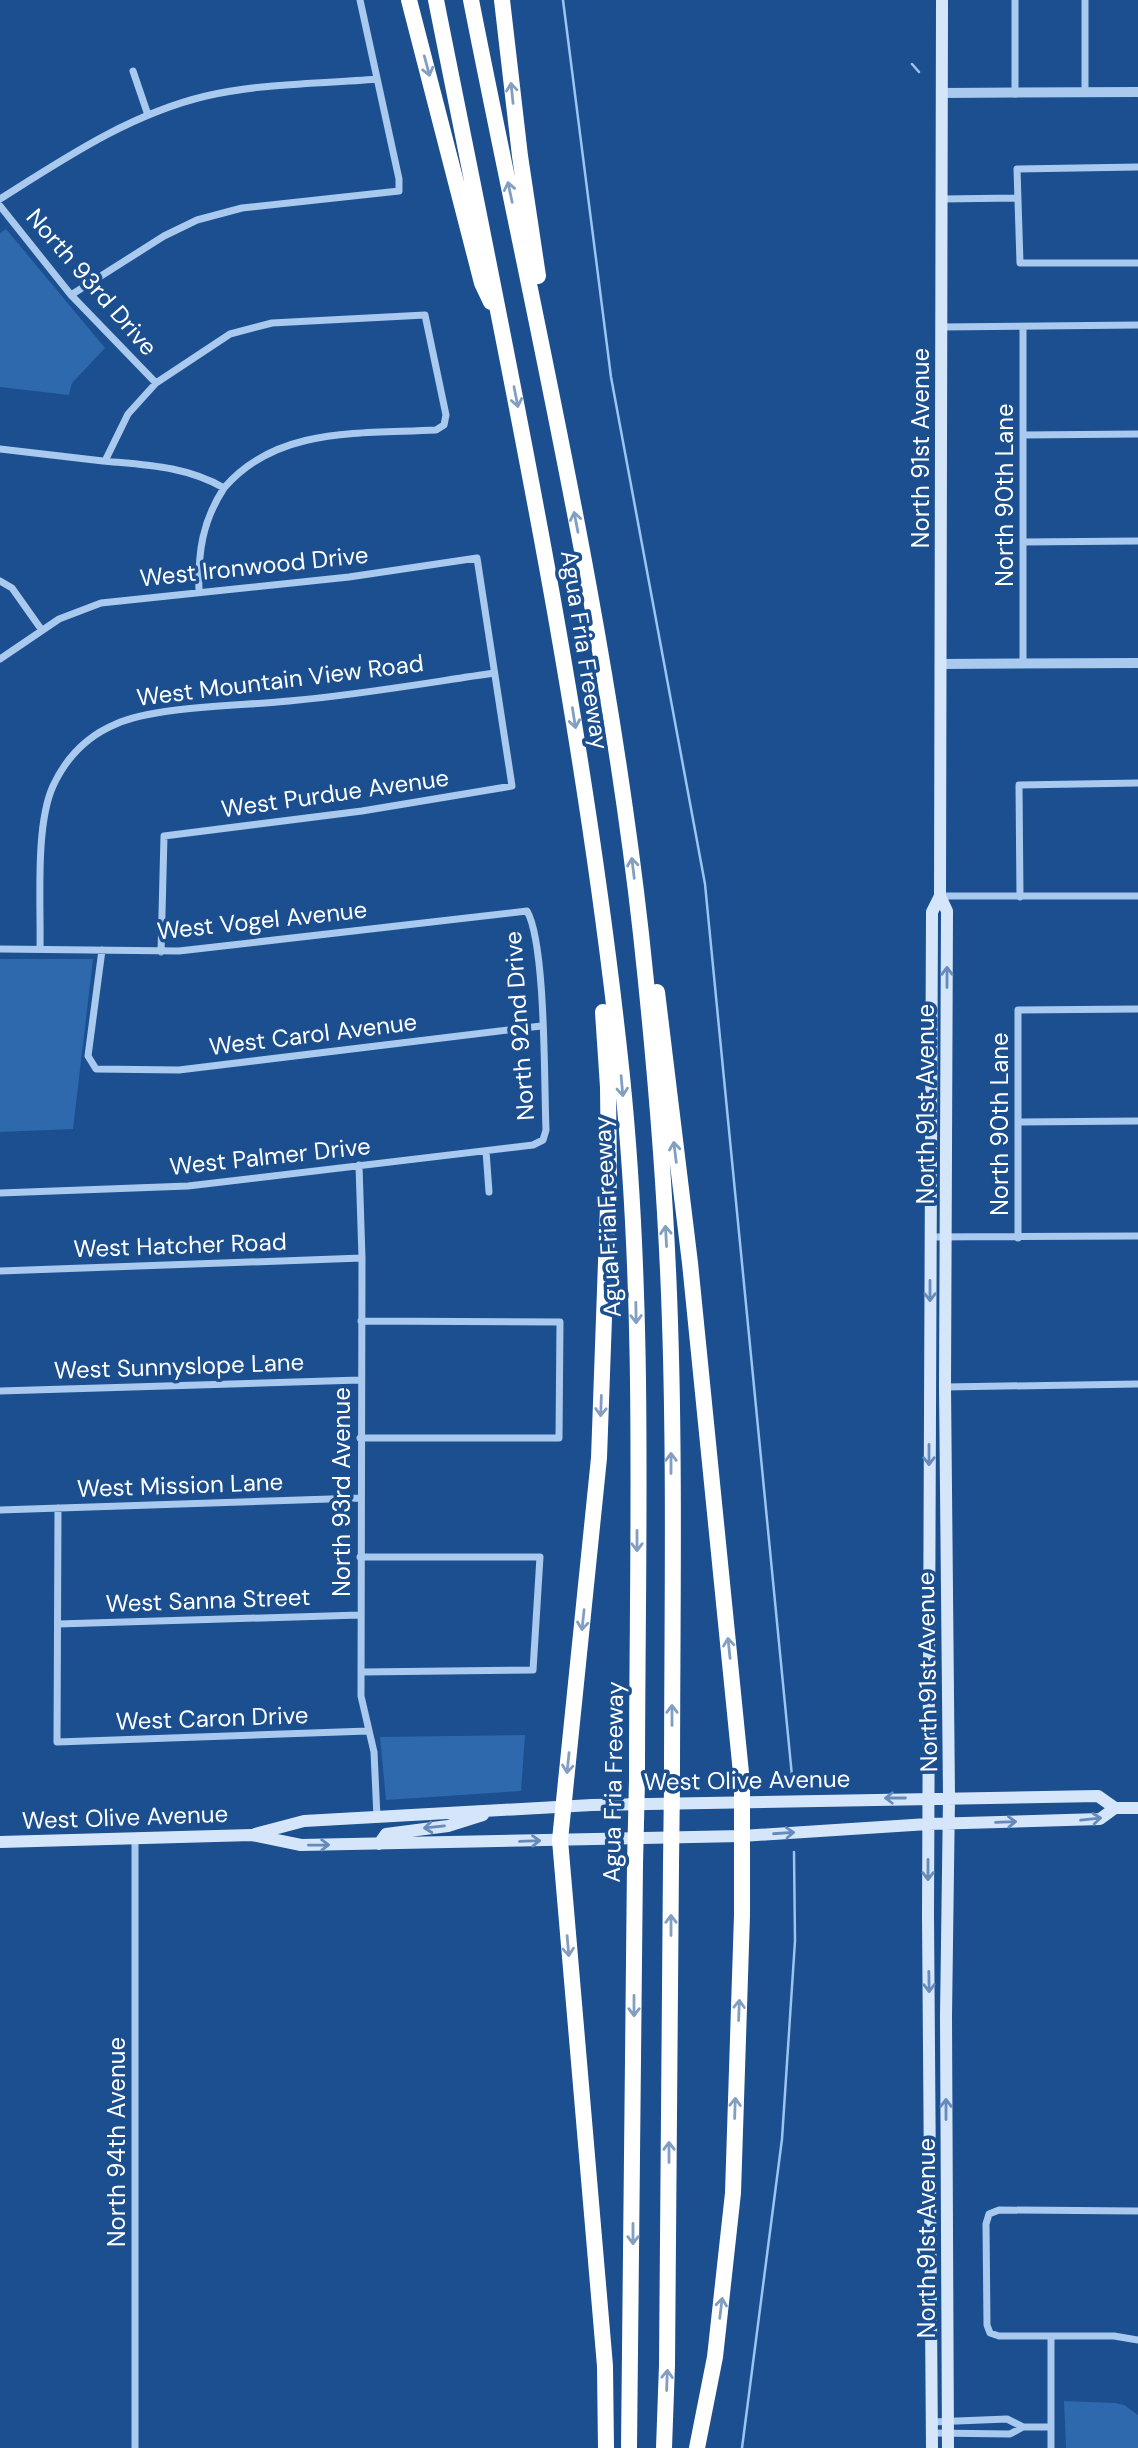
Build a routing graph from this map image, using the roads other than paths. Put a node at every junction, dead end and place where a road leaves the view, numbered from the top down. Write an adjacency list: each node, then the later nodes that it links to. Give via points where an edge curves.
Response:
1 (360, 0): 10 (street)
2 (409, 0): 26 (highway, one-way to 26, via 482,283)
3 (436, 0): 26 (highway, Agua Fria Freeway)
4 (471, 0): 27 (highway, Agua Fria Freeway, one-way to 4)
5 (502, 0): 27 (highway, one-way to 5, via 542,295)
6 (942, 0): 12 (main road, North 91st Avenue)
7 (1015, 0): 14 (street)
8 (1085, 0): 13 (street)
9 (133, 71): 15 (street)
10 (377, 79): 15 (street, via 227,92); 22 (street, via 399,191 242,208 197,220)
11 (1138, 92): 13 (street)
12 (942, 93): 14 (street); 18 (main road, North 91st Avenue)
13 (1085, 93): 14 (street)
14 (1015, 94)
15 (148, 115): 19 (street, via 89,143)
16 (1138, 167): 17 (street, via 1017,169)
17 (1017, 198): 18 (street); 21 (street, via 1020,263)
18 (941, 199): 24 (main road, North 91st Avenue)
19 (0, 200)
20 (0, 206): 22 (street, North 93rd Drive)
21 (1138, 263)
22 (71, 295): 28 (street, North 93rd Drive)
23 (1138, 325): 25 (street)
24 (941, 327): 25 (street); 41 (main road, North 91st Avenue)
25 (1023, 327): 30 (street, North 90th Lane)
26 (503, 330): 44 (highway, Agua Fria Freeway, one-way to 44, via 558,614)
27 (539, 331): 50 (highway, Agua Fria Freeway, one-way to 27, via 592,607)
28 (156, 383): 32 (street, via 122,423); 33 (street, via 219,340 259,325 425,315 446,415 444,425 436,430 312,438 286,444 254,460)
29 (1138, 434): 30 (street)
30 (1023, 435): 35 (street, North 90th Lane)
31 (0, 449): 32 (street)
32 (105, 461): 33 (street, via 178,469)
33 (224, 488): 37 (street, via 202,532)
34 (1138, 541): 35 (street)
35 (1023, 542): 42 (street, North 90th Lane)
36 (0, 581): 38 (street, via 12,588)
37 (199, 592): 38 (street, West Ironwood Drive, via 101,603); 43 (street, West Ironwood Drive, via 477,558)
38 (41, 629): 39 (street, West Ironwood Drive)
39 (0, 659)
40 (1138, 663): 42 (street)
41 (940, 664): 42 (street); 46 (main road, North 91st Avenue)
42 (1023, 664)
43 (494, 673): 52 (street, West Mountain View Road, via 352,694 149,715 116,724 79,747 58,776 46,805); 54 (street, West Purdue Avenue, via 512,786 164,836)
44 (579, 751): 94 (highway, one-way to 94, via 606,1046 608,1257 596,1493); 116 (highway, Agua Fria Freeway, one-way to 116, bridge, via 621,1075 634,1226 637,1780)
45 (1138, 783): 48 (street, via 1019,785)
46 (940, 896): 48 (street); 57 (main road, North 91st Avenue, via 932,912); 58 (main road, North 91st Avenue, one-way to 46, via 947,911)
47 (1138, 896): 48 (street)
48 (1020, 897)
49 (527, 911): 54 (street, West Vogel Avenue); 56 (street, North 92nd Drive, via 536,948)
50 (641, 935): 93 (highway, one-way to 50, via 690,1262 657,991); 117 (highway, Agua Fria Freeway, one-way to 50, bridge, via 672,1784 670,1324 662,1161)
51 (0, 949): 52 (street, West Vogel Avenue)
52 (40, 949): 53 (street, West Vogel Avenue)
53 (102, 950): 54 (street, West Vogel Avenue); 56 (street, West Carol Avenue, via 88,1056 96,1069 179,1070)
54 (161, 952)
55 (1138, 1009): 60 (street, North 90th Lane, via 1018,1010)
56 (541, 1026): 61 (street, North 92nd Drive)
57 (931, 1070): 58 (main road); 67 (main road, North 91st Avenue)
58 (946, 1070): 68 (main road, North 91st Avenue)
59 (1138, 1121): 60 (street)
60 (1019, 1122): 69 (street, North 90th Lane)
61 (543, 1140): 62 (street, West Palmer Drive)
62 (486, 1151): 63 (street, West Palmer Drive); 64 (street)
63 (359, 1165): 65 (street, West Palmer Drive, via 188,1186); 70 (street, North 93rd Avenue)
64 (489, 1192)
65 (0, 1193)
66 (1138, 1236): 69 (street)
67 (930, 1237): 68 (street); 75 (main road, North 91st Avenue, one-way to 75)
68 (946, 1238): 69 (street); 76 (main road, North 91st Avenue)
69 (1018, 1238)
70 (362, 1258): 71 (street, West Hatcher Road); 72 (street, North 93rd Avenue)
71 (0, 1271)
72 (360, 1321): 73 (street, North 93rd Avenue); 78 (street, via 560,1322 559,1438)
73 (360, 1380): 77 (street, West Sunnyslope Lane); 78 (street, North 93rd Avenue)
74 (1138, 1384): 76 (street)
75 (930, 1387): 76 (main road); 82 (main road, North 91st Avenue, one-way to 82)
76 (945, 1387): 83 (main road, North 91st Avenue)
77 (0, 1391)
78 (359, 1438): 79 (street, North 93rd Avenue)
79 (360, 1498): 80 (street, West Mission Lane); 84 (street, North 93rd Avenue)
80 (58, 1508): 81 (street, West Mission Lane); 86 (street)
81 (0, 1510)
82 (929, 1523): 83 (main road); 87 (main road, North 91st Avenue)
83 (946, 1523): 88 (main road, North 91st Avenue)
84 (360, 1556): 85 (street, North 93rd Avenue); 89 (street, via 540,1557 533,1670)
85 (360, 1615): 86 (street, West Sanna Street); 89 (street, North 93rd Avenue)
86 (58, 1624): 90 (street, West Caron Drive, via 57,1742)
87 (929, 1643): 88 (main road); 91 (main road, North 91st Avenue)
88 (947, 1643): 92 (main road, North 91st Avenue)
89 (362, 1672): 90 (street, North 93rd Avenue, via 362,1710)
90 (368, 1731): 98 (street, North 93rd Avenue, via 374,1752)
91 (928, 1797): 92 (main road, West Olive Avenue); 93 (main road, West Olive Avenue, one-way to 93); 99 (main road, North 91st Avenue)
92 (949, 1797): 95 (main road, West Olive Avenue, via 1098,1796); 100 (main road, North 91st Avenue)
93 (742, 1800): 94 (main road, West Olive Avenue); 102 (highway)
94 (564, 1806): 97 (main road, West Olive Avenue); 104 (highway)
95 (1115, 1808): 96 (main road, West Olive Avenue); 100 (main road, West Olive Avenue, one-way to 95, via 1100,1819)
96 (1138, 1808)
97 (493, 1811): 98 (main road, West Olive Avenue); 106 (main road, one-way to 106, via 448,1826 386,1834)
98 (377, 1817): 101 (main road, West Olive Avenue, via 304,1821)
99 (928, 1824): 100 (main road, West Olive Avenue); 102 (main road, West Olive Avenue, one-way to 99); 113 (main road, North 91st Avenue, one-way to 113)
100 (949, 1824): 110 (main road, North 91st Avenue, one-way to 100)
101 (252, 1835): 103 (main road, West Olive Avenue); 106 (main road, West Olive Avenue, one-way to 106, via 301,1845)
102 (742, 1836): 104 (main road, West Olive Avenue); 118 (highway, one-way to 102, via 715,2357 733,2193)
103 (135, 1837): 105 (main road, West Olive Avenue); 114 (street, North 94th Avenue)
104 (560, 1840): 106 (main road, West Olive Avenue, one-way to 104); 115 (highway, one-way to 115, via 605,2366)
105 (0, 1842)
106 (379, 1844)
107 (1138, 2211): 108 (street, via 999,2210 989,2214 990,2333)
108 (1051, 2336): 109 (street); 112 (street)
109 (1138, 2340)
110 (948, 2427): 111 (street, via 1010,2434); 111 (street, via 1007,2418); 113 (street); 120 (main road, North 91st Avenue)
111 (1023, 2427): 112 (street)
112 (1051, 2427): 121 (street)
113 (932, 2428): 119 (main road, North 91st Avenue)
114 (135, 2448)
115 (606, 2448)
116 (629, 2448)
117 (664, 2448)
118 (697, 2448)
119 (932, 2448)
120 (948, 2448)
121 (1051, 2448)

